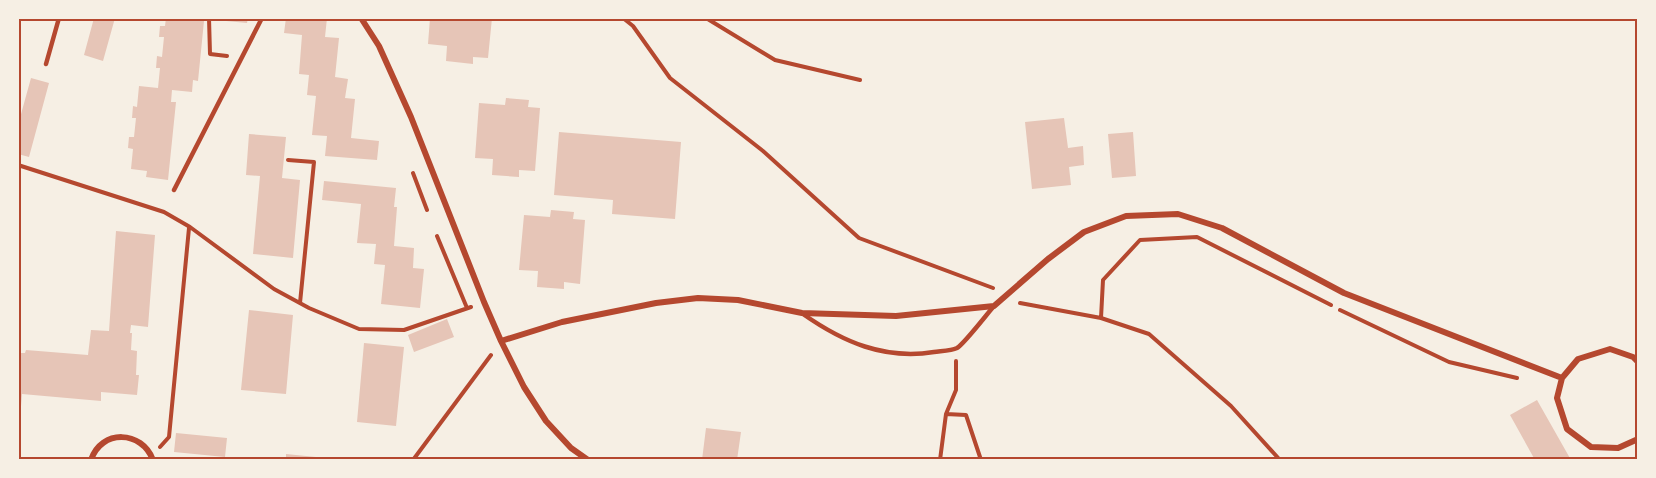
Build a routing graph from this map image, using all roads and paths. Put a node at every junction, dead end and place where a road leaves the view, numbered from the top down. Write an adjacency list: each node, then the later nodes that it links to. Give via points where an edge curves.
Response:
1 (59, 18): 8 (lane)
2 (209, 18): 7 (path, via 210,54)
3 (262, 18): 7 (lane)
4 (361, 18): 18 (street, via 380,45)
5 (623, 18): 17 (path, via 670,78 764,151 859,238)
6 (706, 18): 9 (path, via 776,60)
7 (242, 58): 13 (lane)
8 (46, 64)
9 (860, 80)
10 (288, 160): 19 (path, via 314,162)
11 (18, 165): 15 (path, via 164,212)
12 (413, 173): 14 (path)
13 (174, 189)
14 (427, 210)
15 (189, 227): 19 (path, via 274,289); 33 (path, via 169,437)
16 (437, 236): 21 (path)
17 (1008, 293): 20 (street); 23 (path, via 1020,303); 29 (street, via 1084,232 1126,216 1178,214 1222,228 1344,293)
18 (484, 302): 21 (path); 24 (street)
19 (300, 303): 21 (path, via 359,328 404,330)
20 (994, 306): 22 (street, via 896,316); 25 (lane)
21 (467, 308)
22 (802, 313): 24 (street, via 738,300 698,298 562,322); 25 (lane, via 825,329 891,354)
23 (1101, 318): 30 (path, via 1103,280 1140,240 1197,237 1449,362); 39 (path, via 1149,334 1231,406)
24 (501, 341): 35 (path); 36 (street, via 546,421)
25 (957, 348): 27 (path)
26 (1638, 362): 29 (street, via 1610,350 1578,359)
27 (956, 369): 28 (path); 31 (path, via 956,390)
28 (950, 370)
29 (1562, 378): 32 (street, via 1557,398 1567,429 1591,447 1618,448)
30 (1526, 381)
31 (946, 414): 37 (path); 38 (path, via 966,415)
32 (1638, 439)
33 (152, 458): 34 (street, via 142,444 128,437 105,441)
34 (91, 460)
35 (413, 460)
36 (588, 460)
37 (940, 460)
38 (981, 460)
39 (1280, 460)

